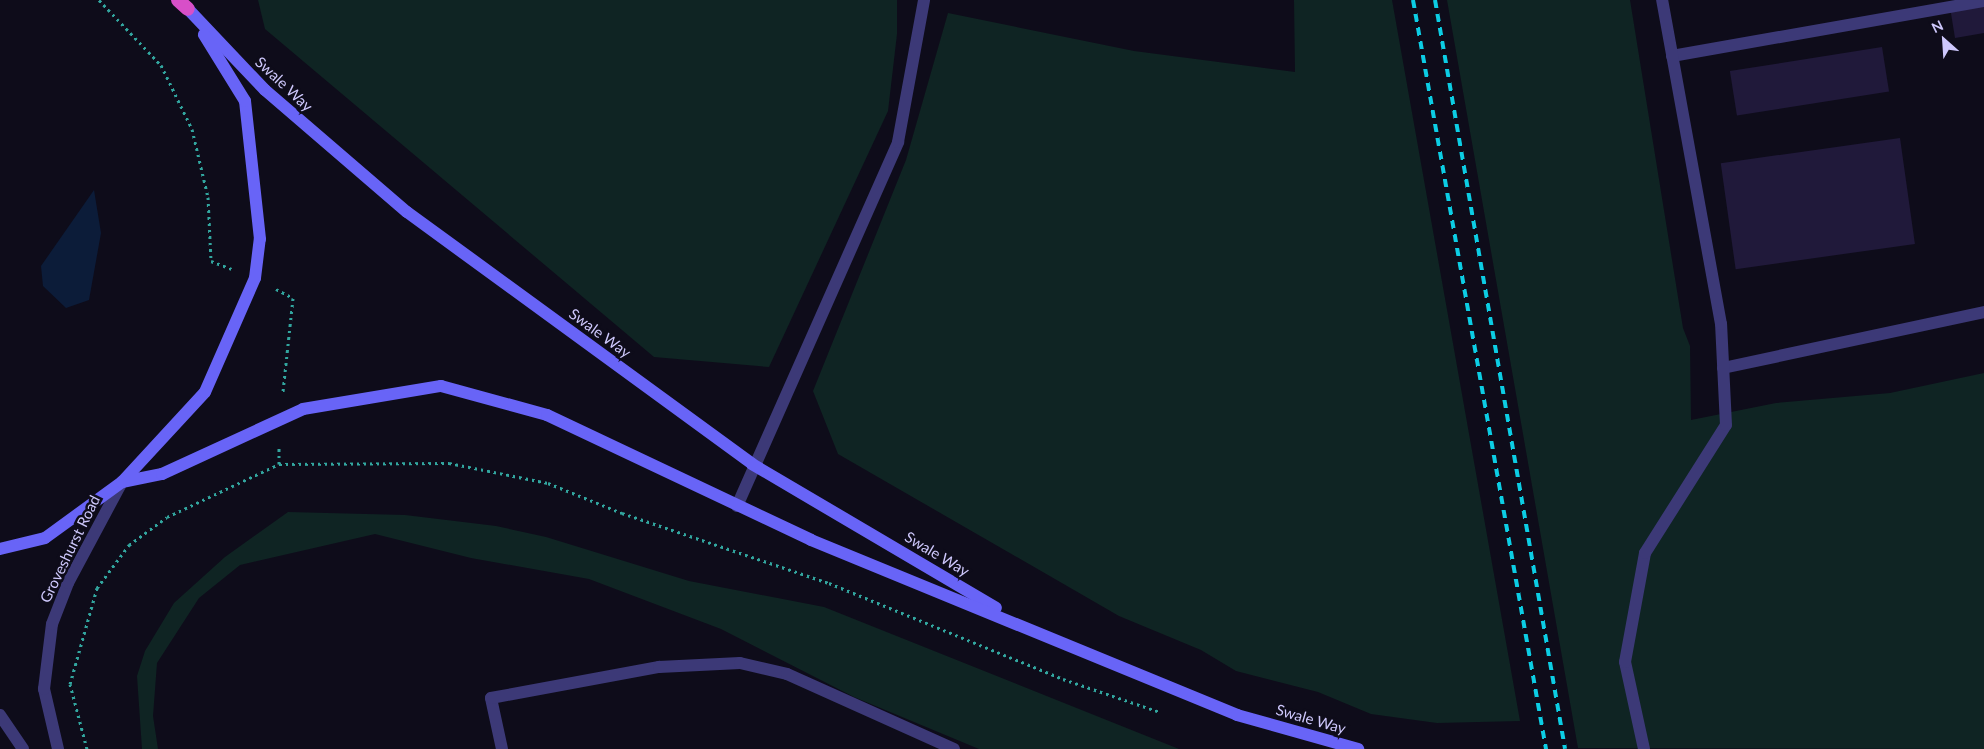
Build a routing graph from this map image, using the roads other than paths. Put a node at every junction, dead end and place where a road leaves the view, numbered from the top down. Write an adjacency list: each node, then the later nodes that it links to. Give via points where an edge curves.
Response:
1 (171, 0): 5 (main road)
2 (924, 0): 9 (street, via 898,142)
3 (1662, 0): 6 (street)
4 (1984, 0): 6 (street)
5 (183, 5): 9 (main road, Swale Way, via 265,90 407,212); 10 (main road, via 246,100 260,239 255,278 206,392)
6 (1672, 56): 8 (street, via 1721,324)
7 (1984, 312): 8 (street)
8 (1723, 368): 20 (street, via 1726,425 1646,553 1625,662)
9 (752, 464): 11 (street); 13 (main road, Swale Way)
10 (122, 482): 11 (main road, Swale Way, via 162,474 303,409 441,386 547,415); 12 (main road, via 45,538); 16 (street, Groveshurst Road, via 68,583 52,624 44,689)
11 (737, 506): 13 (main road, Swale Way, via 811,540)
12 (0, 549)
13 (1033, 630): 19 (main road, Swale Way, via 1237,716)
14 (0, 714): 15 (street)
15 (23, 749)
16 (58, 749)
17 (502, 749): 18 (street, via 490,698 659,667 740,663 787,674)
18 (954, 749)
19 (1358, 749)
20 (1644, 749)

